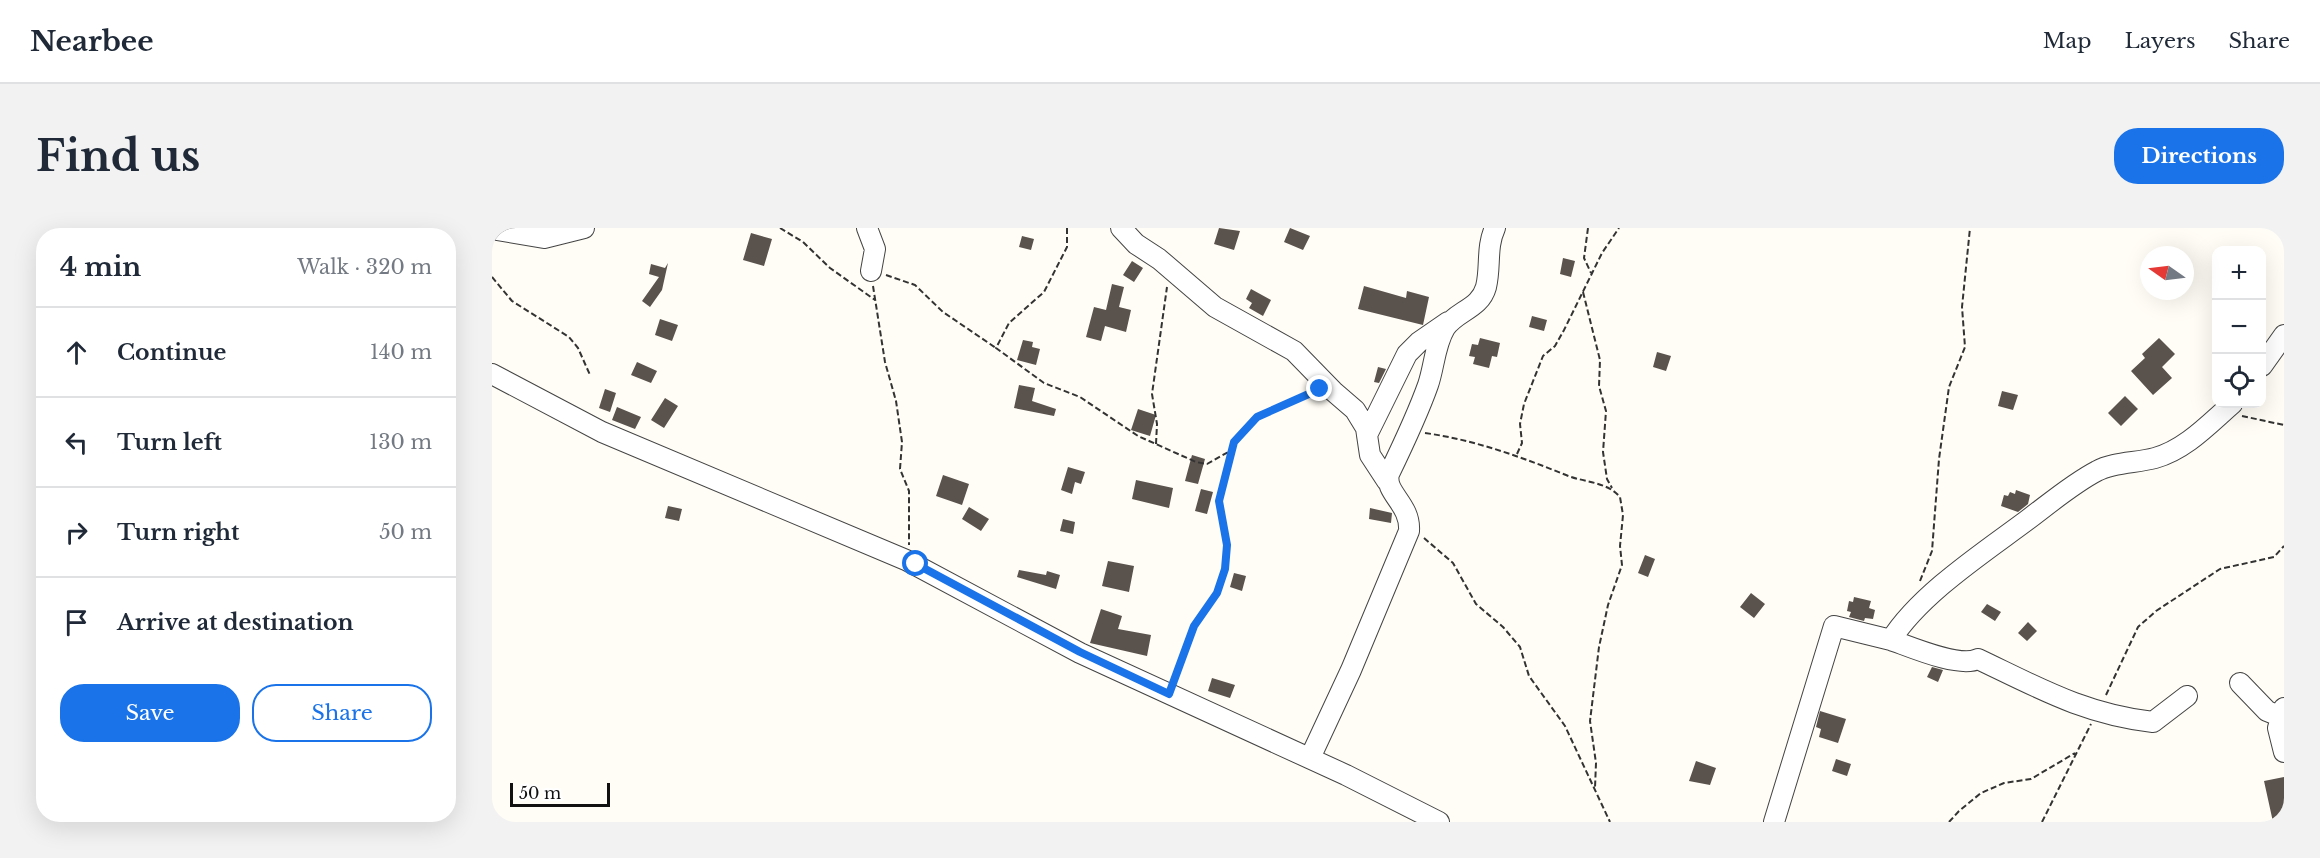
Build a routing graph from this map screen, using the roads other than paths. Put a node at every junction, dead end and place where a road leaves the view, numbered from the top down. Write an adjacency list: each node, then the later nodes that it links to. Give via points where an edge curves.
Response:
1 (584, 228): 6 (street)
2 (867, 228): 7 (street, via 875,249)
3 (1121, 228): 13 (street, via 1215,307 1294,351 1355,410)
4 (1495, 228): 8 (street, via 1481,298)
5 (492, 229): 6 (street, via 544,238)
6 (562, 231)
7 (871, 271)
8 (1453, 319): 13 (street, via 1407,354); 14 (street, via 1444,329 1427,388)
9 (2284, 335): 10 (street)
10 (2266, 360)
11 (492, 374): 20 (street, via 602,432 916,564 1080,652)
12 (2227, 408): 15 (street, via 2174,451 2099,469 2075,484 1923,603 1900,625)
13 (1367, 435): 14 (street, via 1370,454)
14 (1387, 481): 20 (street, via 1410,522 1404,547)
15 (1891, 640): 17 (street, via 1951,660 1978,659 2097,712 2153,722); 22 (street, via 1834,626)
16 (2240, 683): 18 (street, via 2267,711)
17 (2187, 696)
18 (2283, 712): 19 (street, via 2278,728)
19 (2284, 752)
20 (1310, 758): 21 (street)
21 (1439, 822)
22 (1774, 822)

